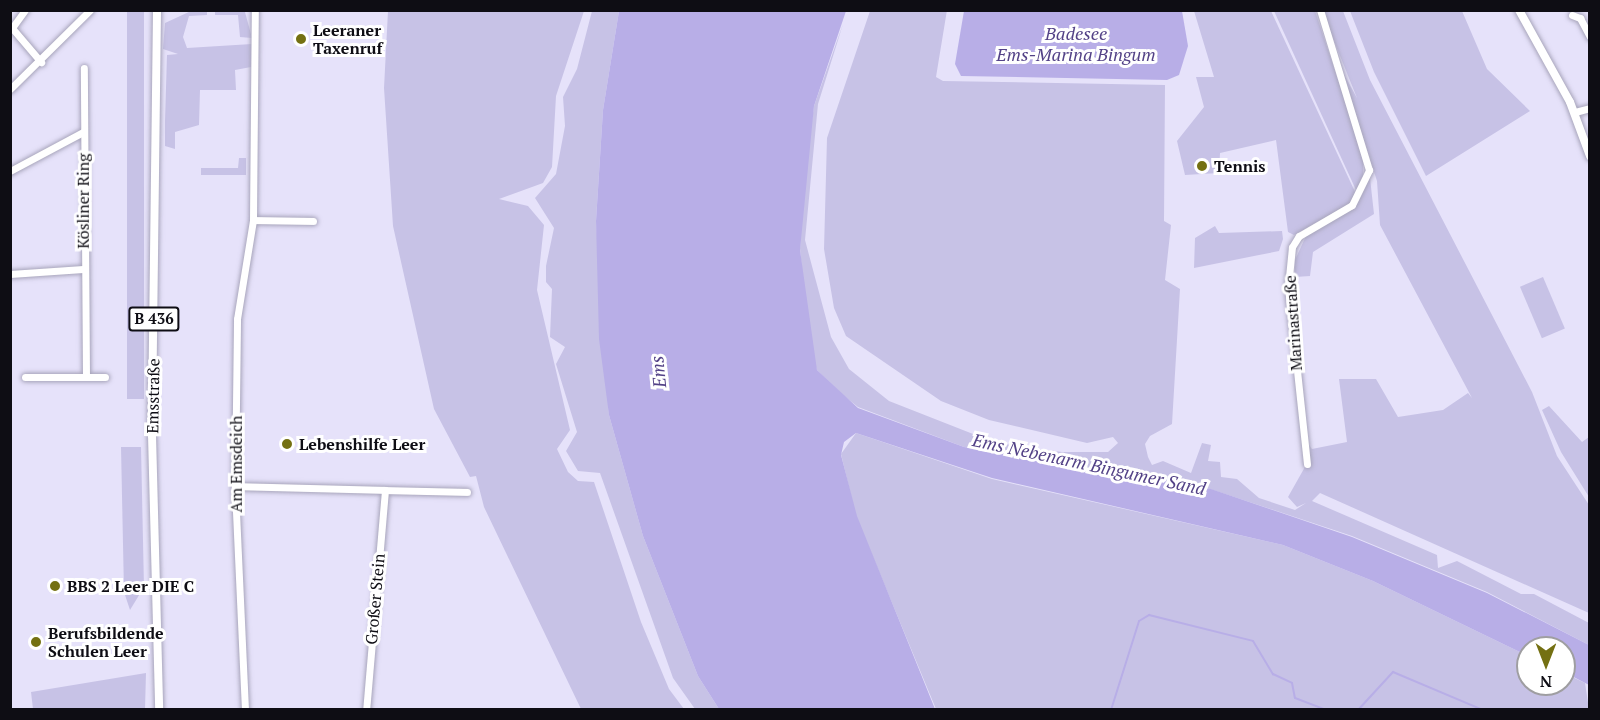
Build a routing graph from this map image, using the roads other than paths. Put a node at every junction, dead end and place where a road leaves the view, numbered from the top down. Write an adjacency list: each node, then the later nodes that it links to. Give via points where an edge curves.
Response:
1 (25, 10): 8 (street)
2 (90, 10): 10 (street)
3 (157, 10): 29 (main road, Emsstraße / B 436, via 152,435)
4 (255, 10): 18 (street, Am Emsdeich)
5 (1320, 10): 25 (street, Marinastraße, via 1369,170 1352,205 1299,236 1292,247 1288,287)
6 (1519, 10): 14 (main road)
7 (1572, 15): 9 (street, via 1580,18)
8 (11, 28): 10 (street)
9 (1590, 37)
10 (41, 62): 12 (street)
11 (84, 68): 15 (street, Kösliner Ring)
12 (10, 89)
13 (1590, 108): 14 (street)
14 (1575, 112): 16 (main road)
15 (83, 132): 17 (street, Kösliner Ring); 20 (street, Kösliner Ring)
16 (1590, 156)
17 (10, 171)
18 (253, 220): 19 (street); 26 (street, Am Emsdeich, via 237,319)
19 (313, 221)
20 (83, 269): 21 (street, Kösliner Ring); 23 (street, Kösliner Ring)
21 (10, 273)
22 (25, 377): 23 (street)
23 (86, 377): 24 (street)
24 (105, 377)
25 (1307, 464)
26 (235, 486): 27 (street); 30 (street, Am Emsdeich)
27 (385, 490): 28 (street); 31 (street, Großer Stein)
28 (467, 492)
29 (159, 710)
30 (245, 710)
31 (366, 710)

